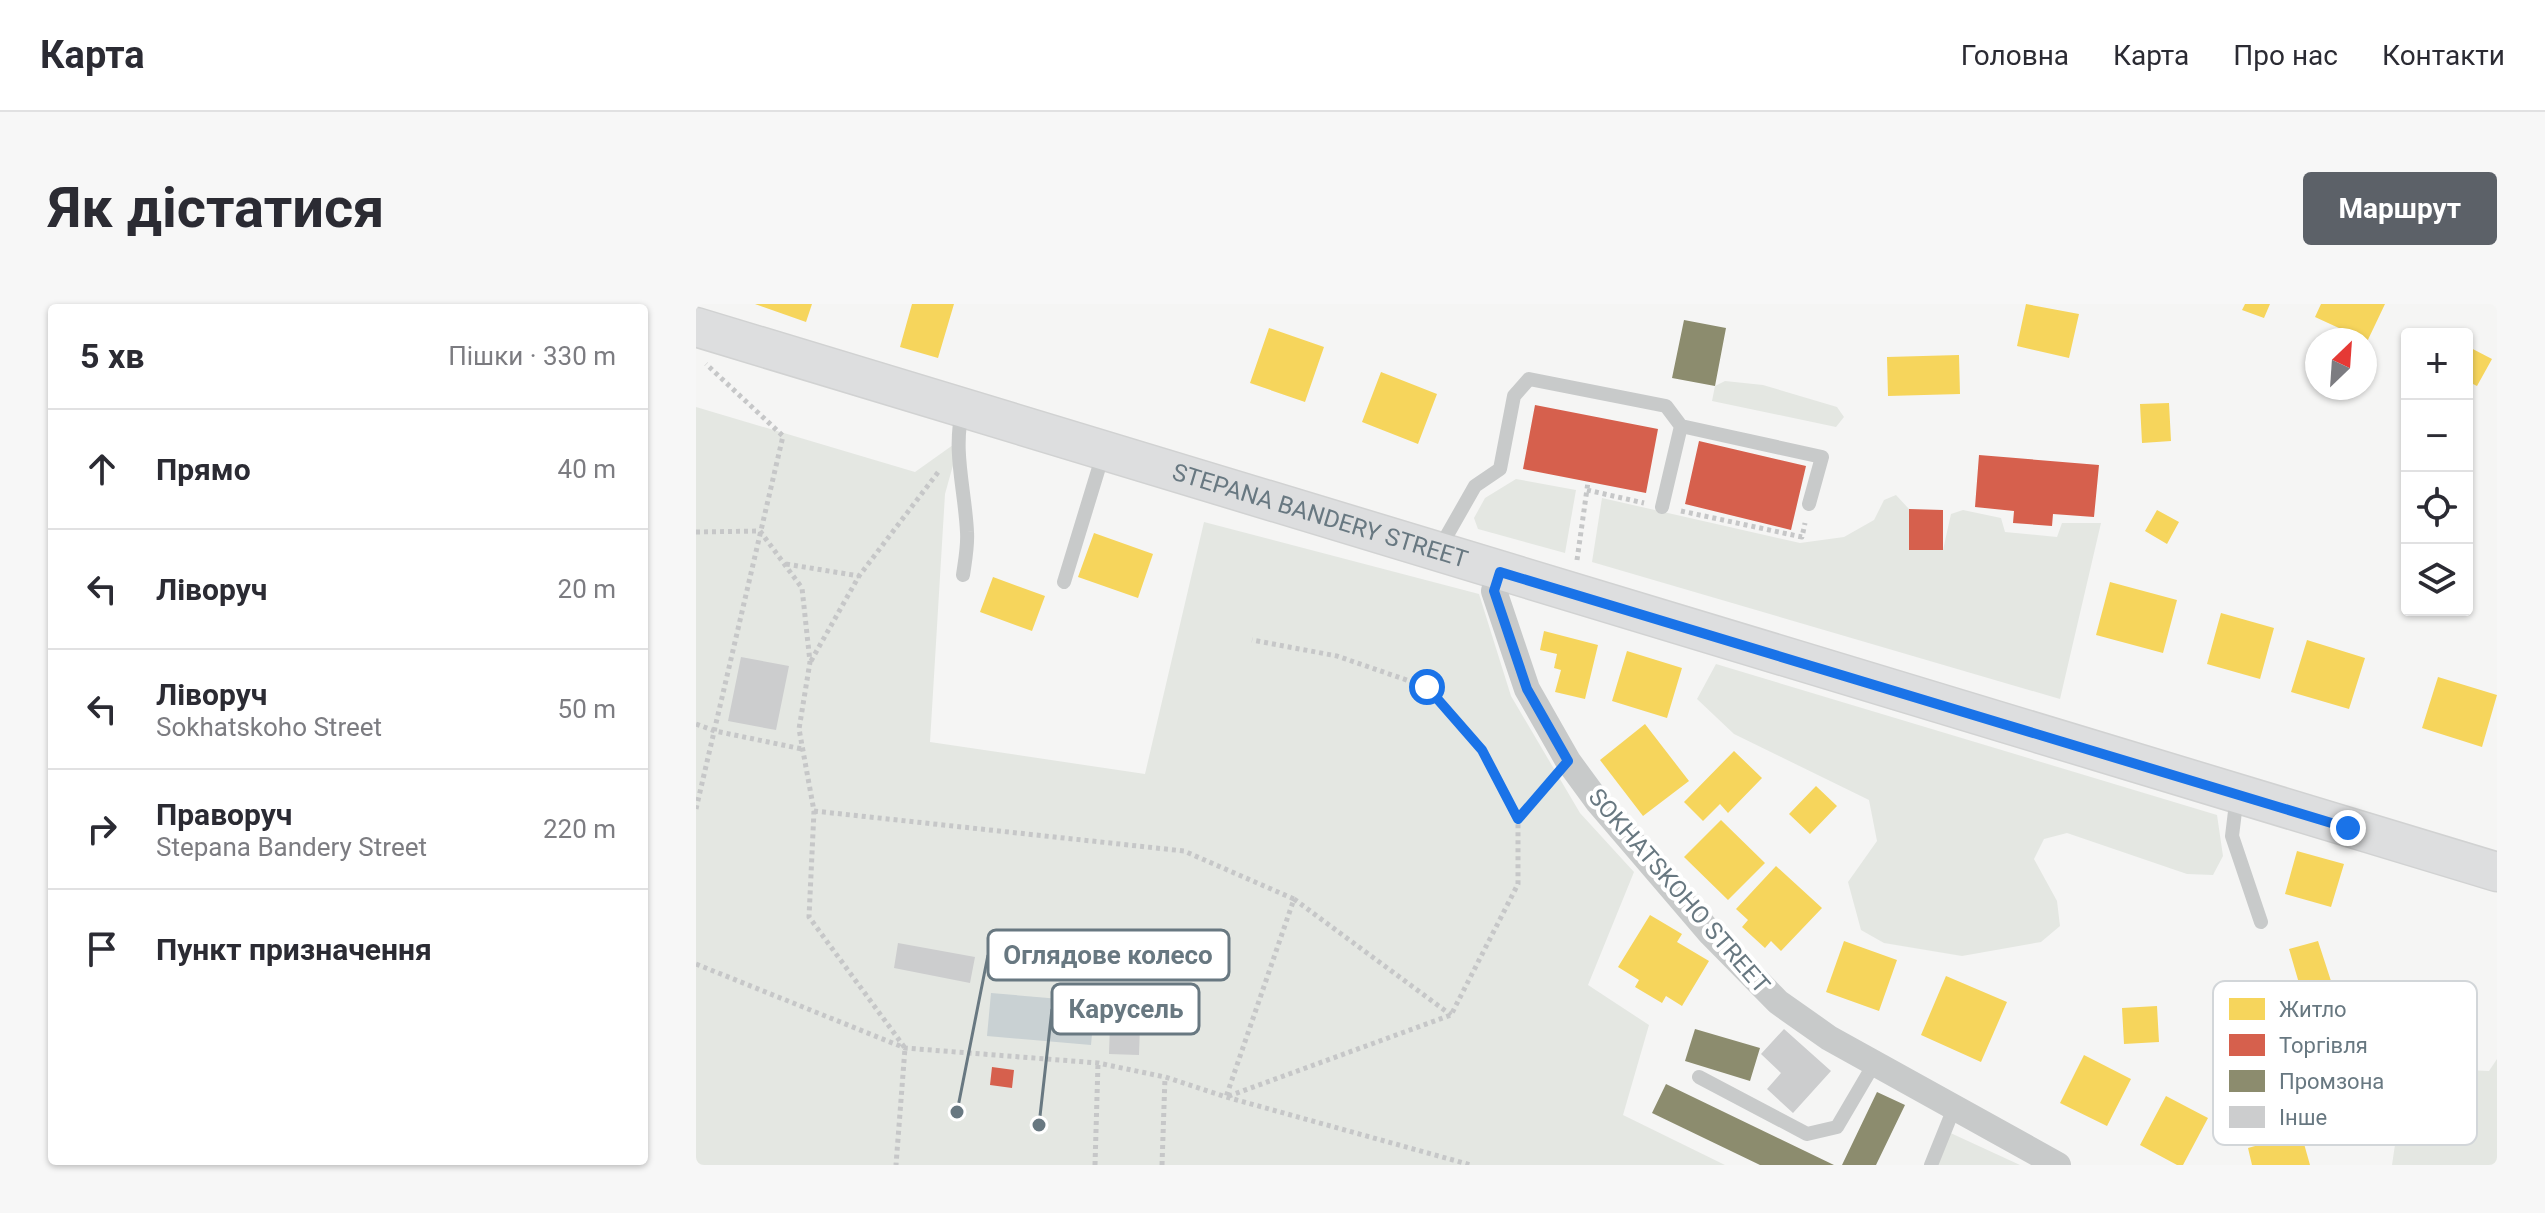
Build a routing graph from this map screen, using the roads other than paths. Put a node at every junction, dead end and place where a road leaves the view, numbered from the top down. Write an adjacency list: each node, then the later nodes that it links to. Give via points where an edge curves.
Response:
1 (696, 327): 2 (main road, STEPANA BANDERY STREET)
2 (963, 408): 4 (main road, STEPANA BANDERY STREET); 9 (lane, via 957,428 968,534)
3 (1681, 426): 5 (lane, via 1822,457); 6 (lane); 7 (lane, via 1666,406 1529,379 1514,396 1500,469 1475,486)
4 (1104, 450): 7 (main road, STEPANA BANDERY STREET); 10 (lane)
5 (1809, 504)
6 (1662, 507)
7 (1438, 552): 8 (main road, STEPANA BANDERY STREET)
8 (1500, 572): 11 (main road, STEPANA BANDERY STREET); 14 (street, SOKHATSKOHO STREET, via 1494,591 1527,689 1598,802 1711,934 1778,1002)
9 (963, 575)
10 (1064, 582)
11 (2237, 794): 12 (main road, STEPANA BANDERY STREET); 13 (lane, via 2232,836)
12 (2497, 872)
13 (2261, 922)
14 (1874, 1064): 15 (lane, via 1837,1127 1807,1134); 16 (street, SOKHATSKOHO STREET)
15 (1699, 1077)
16 (1954, 1108): 17 (lane); 18 (street, SOKHATSKOHO STREET)
17 (1931, 1165)
18 (2058, 1165)

